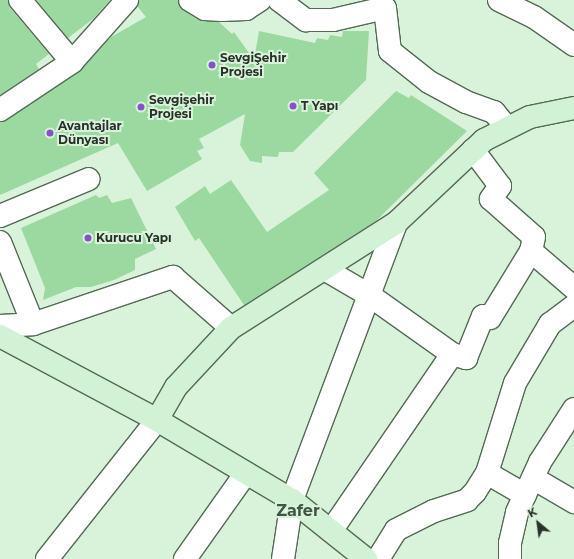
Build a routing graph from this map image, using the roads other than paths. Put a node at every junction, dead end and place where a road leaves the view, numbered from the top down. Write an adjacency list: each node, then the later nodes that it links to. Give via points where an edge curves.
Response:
1 (20, 0): 8 (street)
2 (127, 0): 8 (street)
3 (190, 0): 4 (street, via 205,9 221,10 246,9)
4 (260, 0)
5 (279, 0): 11 (street, via 306,20 333,20 385,8 390,51 429,82 466,102 494,112)
6 (513, 3): 7 (street)
7 (574, 45)
8 (72, 62): 10 (street)
9 (574, 108): 11 (street, via 548,112)
10 (0, 110)
11 (506, 127): 12 (street)
12 (473, 150): 15 (street); 17 (street, via 500,186 491,199 534,237)
13 (89, 179): 14 (street)
14 (0, 216)
15 (396, 223): 18 (street); 20 (street)
16 (0, 242): 22 (street)
17 (531, 251): 19 (street); 26 (street, via 490,318 483,316 466,358)
18 (326, 270): 20 (street); 24 (street)
19 (574, 288)
20 (369, 295): 26 (street); 32 (street)
21 (574, 306): 30 (street, via 550,324 515,382)
22 (33, 324): 23 (street); 24 (street, via 174,277)
23 (0, 326)
24 (231, 328): 28 (street, via 176,387)
25 (0, 336): 28 (street)
26 (452, 354): 34 (street)
27 (574, 410): 31 (street)
28 (157, 420): 29 (street); 35 (street)
29 (246, 473): 32 (street); 36 (street)
30 (487, 473): 31 (street); 39 (street, via 467,500 434,511 396,530)
31 (529, 486): 33 (street); 40 (street, via 517,512 510,543)
32 (292, 500): 34 (street); 37 (street)
33 (574, 502)
34 (331, 531): 38 (street)
35 (47, 559)
36 (185, 559)
37 (283, 559)
38 (366, 559)
39 (378, 559)
40 (510, 559)

